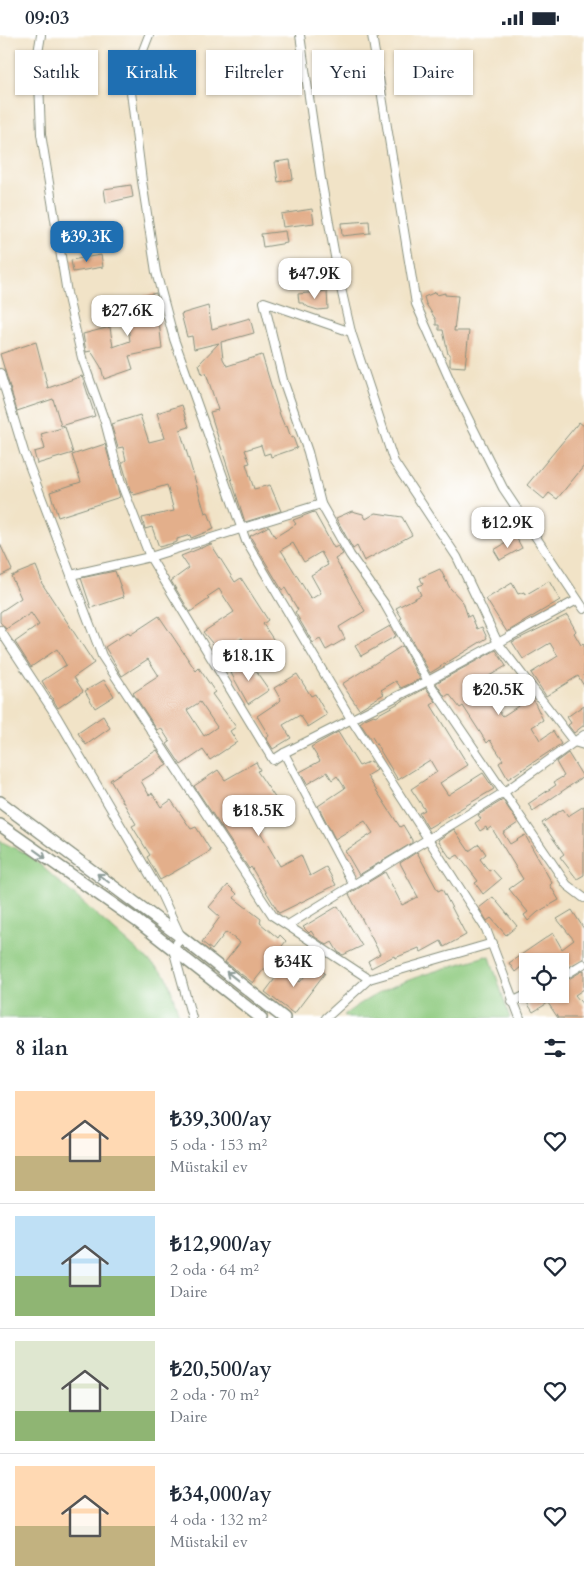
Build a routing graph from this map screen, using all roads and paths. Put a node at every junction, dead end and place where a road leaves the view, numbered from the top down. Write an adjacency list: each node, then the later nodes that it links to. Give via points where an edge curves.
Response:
1 (41, 35): 9 (street, via 38,53 41,134 67,293 82,358 105,422 121,483)
2 (149, 35): 8 (street, via 130,84 156,272 174,339)
3 (300, 35): 5 (street, via 321,179)
4 (372, 35): 11 (street, via 416,304 503,488)
5 (351, 333): 7 (street, via 264,302 283,380 308,452); 14 (street, via 394,462 457,557)
6 (0, 373): 10 (street, via 24,452)
7 (321, 504): 8 (street); 15 (street, via 350,555 384,603)
8 (242, 528): 9 (street); 16 (street, via 246,541)
9 (150, 557): 10 (street); 20 (street, via 273,760)
10 (71, 575): 27 (street, via 102,656 273,916)
11 (577, 600): 12 (street); 14 (street)
12 (584, 609)
13 (0, 630): 28 (street, via 57,717 156,886)
14 (498, 643): 15 (street); 18 (street)
15 (428, 681): 16 (street); 21 (street)
16 (351, 719): 20 (street); 24 (street)
17 (584, 735): 18 (street)
18 (574, 742): 19 (street); 21 (street)
19 (584, 745)
20 (284, 753): 25 (street)
21 (503, 793): 24 (street); 26 (street, via 567,885)
22 (0, 802): 28 (main road, one-way to 22)
23 (0, 825): 30 (main road, one-way to 30)
24 (427, 839): 25 (street); 29 (street)
25 (353, 884): 27 (street)
26 (584, 898)
27 (288, 925): 33 (street)
28 (181, 937): 30 (street); 38 (main road, one-way to 28)
29 (493, 943): 33 (street); 35 (street)
30 (173, 949): 36 (street); 37 (main road)
31 (584, 964): 32 (street)
32 (569, 973)
33 (370, 979): 39 (street)
34 (519, 998): 35 (street)
35 (512, 1002): 40 (street)
36 (192, 1018)
37 (261, 1018)
38 (284, 1018)
39 (326, 1018)
40 (520, 1018)

